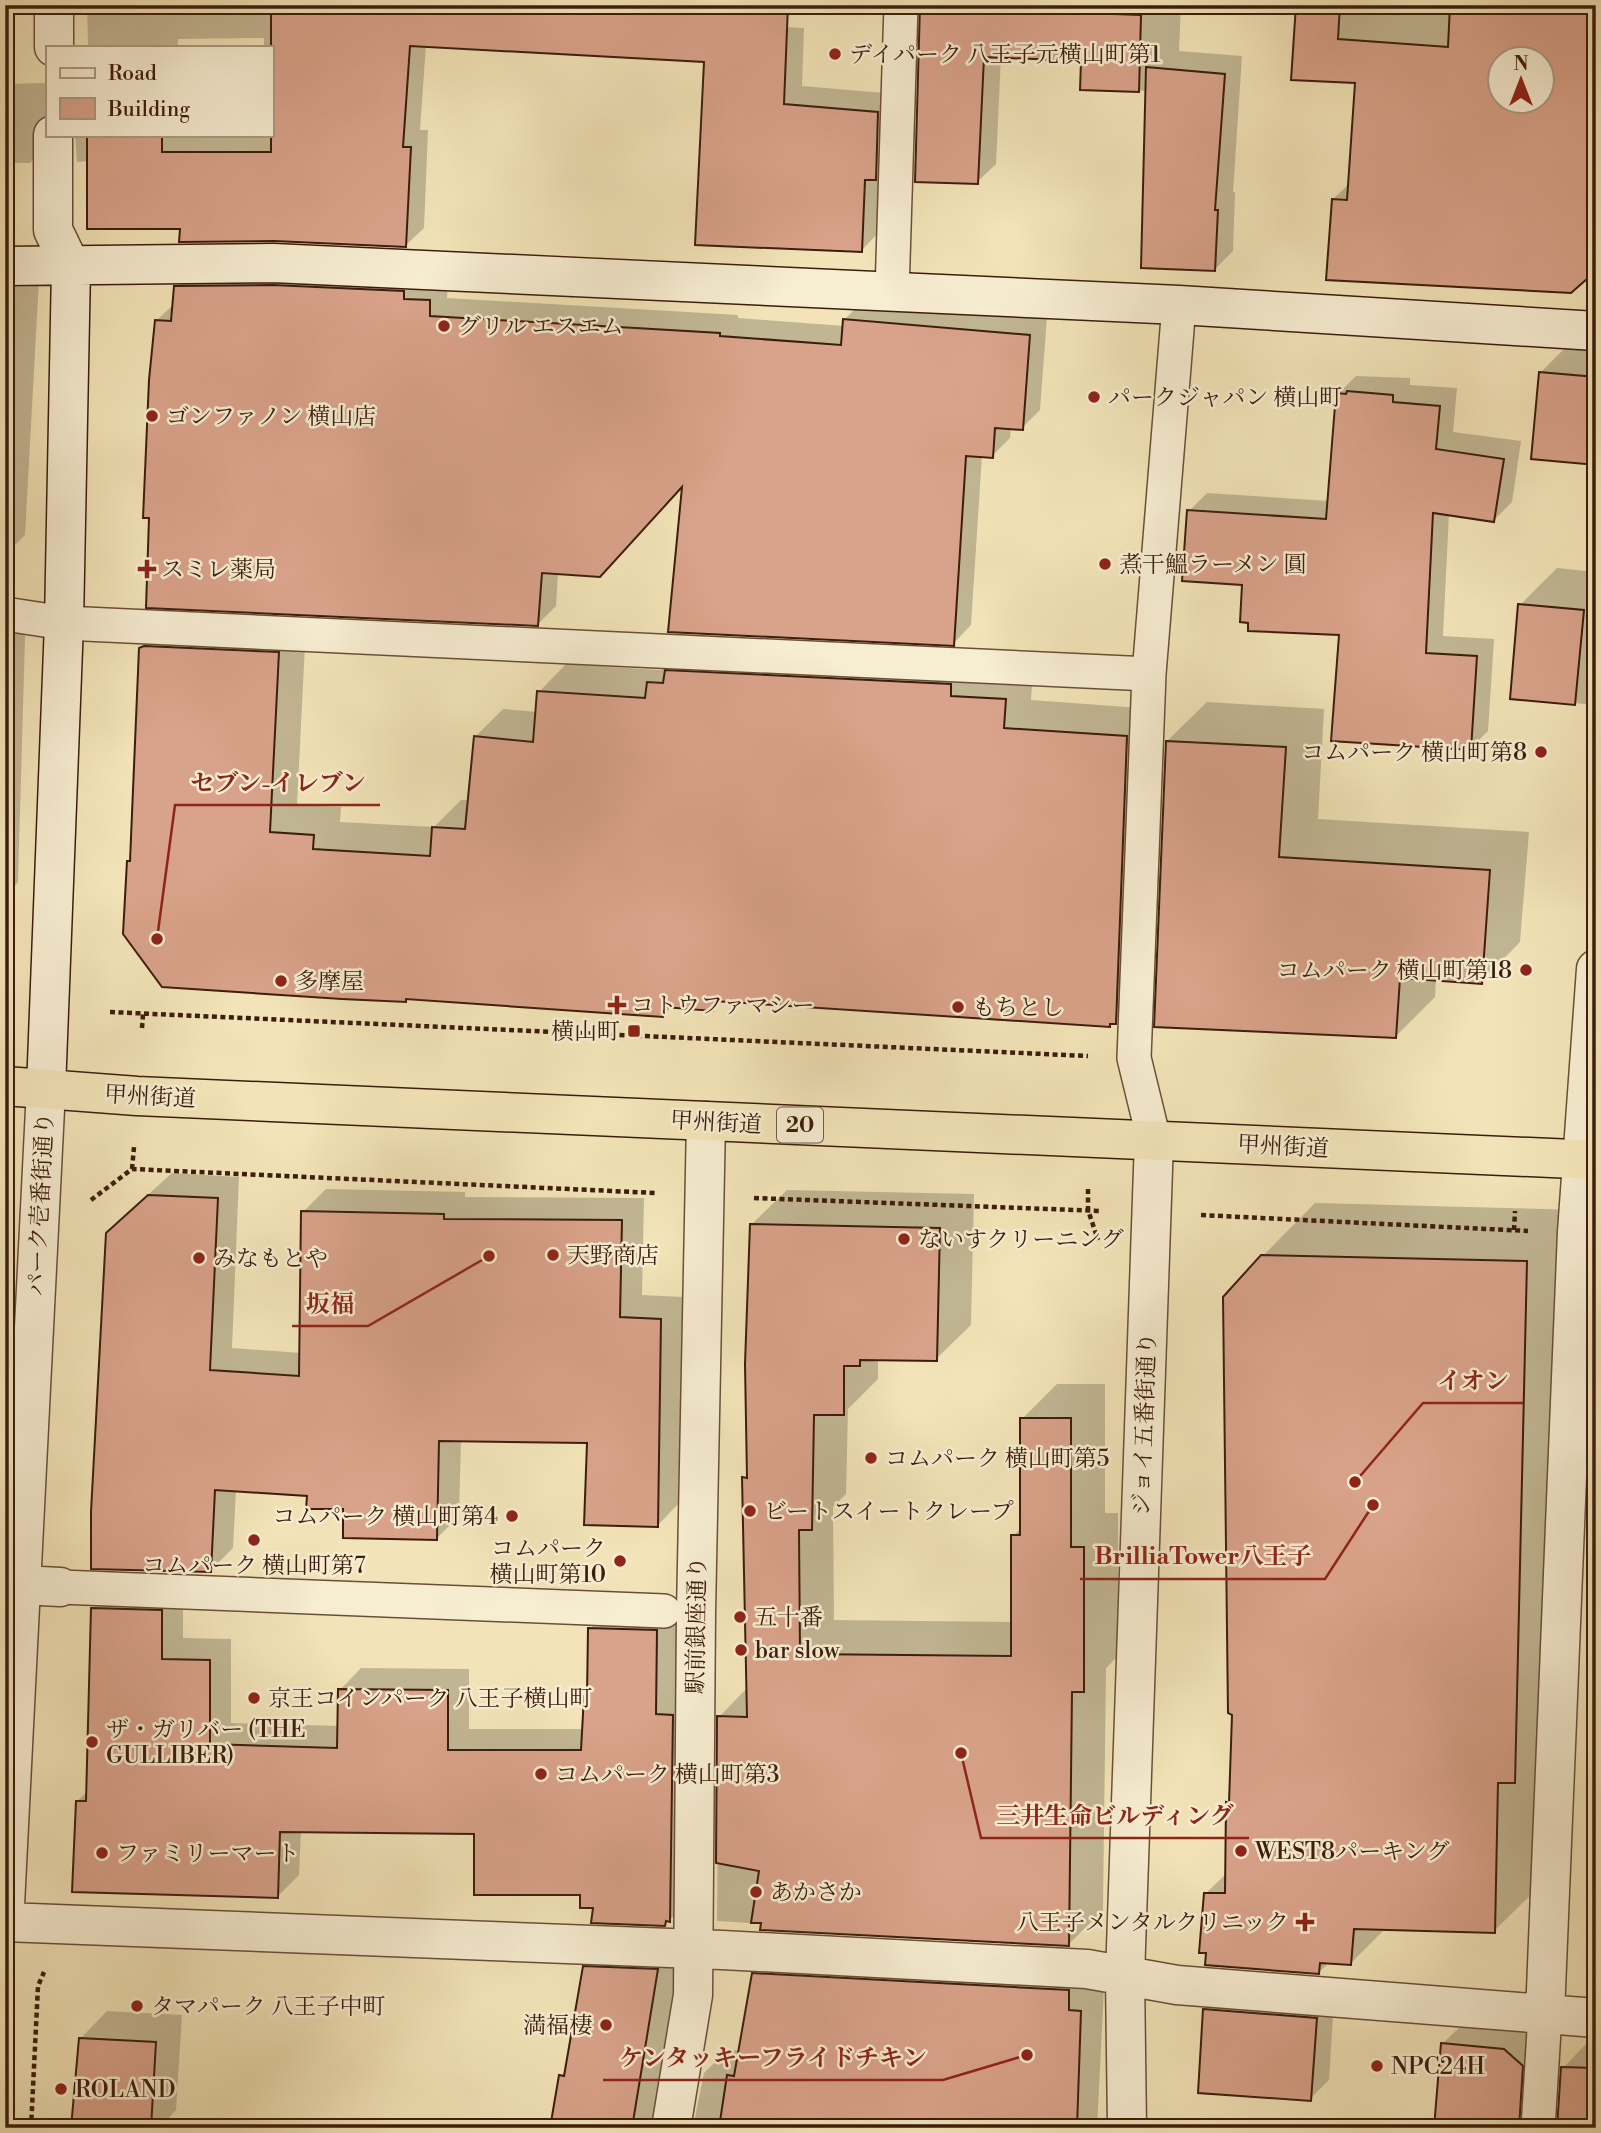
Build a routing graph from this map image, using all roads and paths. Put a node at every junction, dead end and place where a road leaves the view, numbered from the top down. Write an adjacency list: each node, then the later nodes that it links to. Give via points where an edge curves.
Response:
1 (54, 5): 3 (street)
2 (901, 5): 7 (lane)
3 (54, 46)
4 (53, 136): 6 (street, via 53,230)
5 (5, 267): 6 (street)
6 (71, 267): 7 (street, via 273,263); 11 (street, パーク壱番街通り)
7 (892, 292): 8 (street)
8 (1179, 305): 9 (street); 12 (lane)
9 (1596, 331)
10 (5, 614): 11 (lane)
11 (64, 622): 12 (lane); 19 (street, パーク壱番街通り)
12 (1149, 674): 21 (lane, via 1134,1058)
13 (1596, 969): 23 (street)
14 (110, 1012): 15 (path)
15 (144, 1014): 16 (path); 17 (path)
16 (142, 1028)
17 (1091, 1056)
18 (5, 1086): 19 (highway, 甲州街道 / 20)
19 (46, 1089): 20 (highway, 甲州街道 / 20); 30 (street, パーク壱番街通り)
20 (706, 1121): 21 (highway, 甲州街道 / 20); 31 (street, 駅前銀座通り)
21 (1154, 1140): 23 (highway, 甲州街道 / 20); 36 (street, ジョイ五番街通り)
22 (134, 1147): 25 (path, via 132,1170)
23 (1588, 1159): 37 (street)
24 (1088, 1189): 26 (path, via 1088,1210)
25 (663, 1193)
26 (747, 1198)
27 (1515, 1211): 28 (path, via 1514,1230)
28 (1193, 1215)
29 (60, 1587): 30 (street); 31 (lane)
30 (16, 1598): 32 (street, パーク壱番街通り)
31 (680, 1612): 34 (street, 駅前銀座通り)
32 (5, 1905)
33 (5, 1922): 34 (street)
34 (692, 1949): 36 (street, via 1087,1969); 40 (street, 駅前銀座通り, via 693,1995)
35 (46, 1967): 39 (path, via 38,1986)
36 (1125, 1976): 37 (street, via 1177,1985); 41 (street, ジョイ五番街通り)
37 (1545, 2014): 38 (street); 42 (lane)
38 (1596, 2018)
39 (31, 2128)
40 (671, 2128)
41 (1127, 2128)
42 (1538, 2128)

